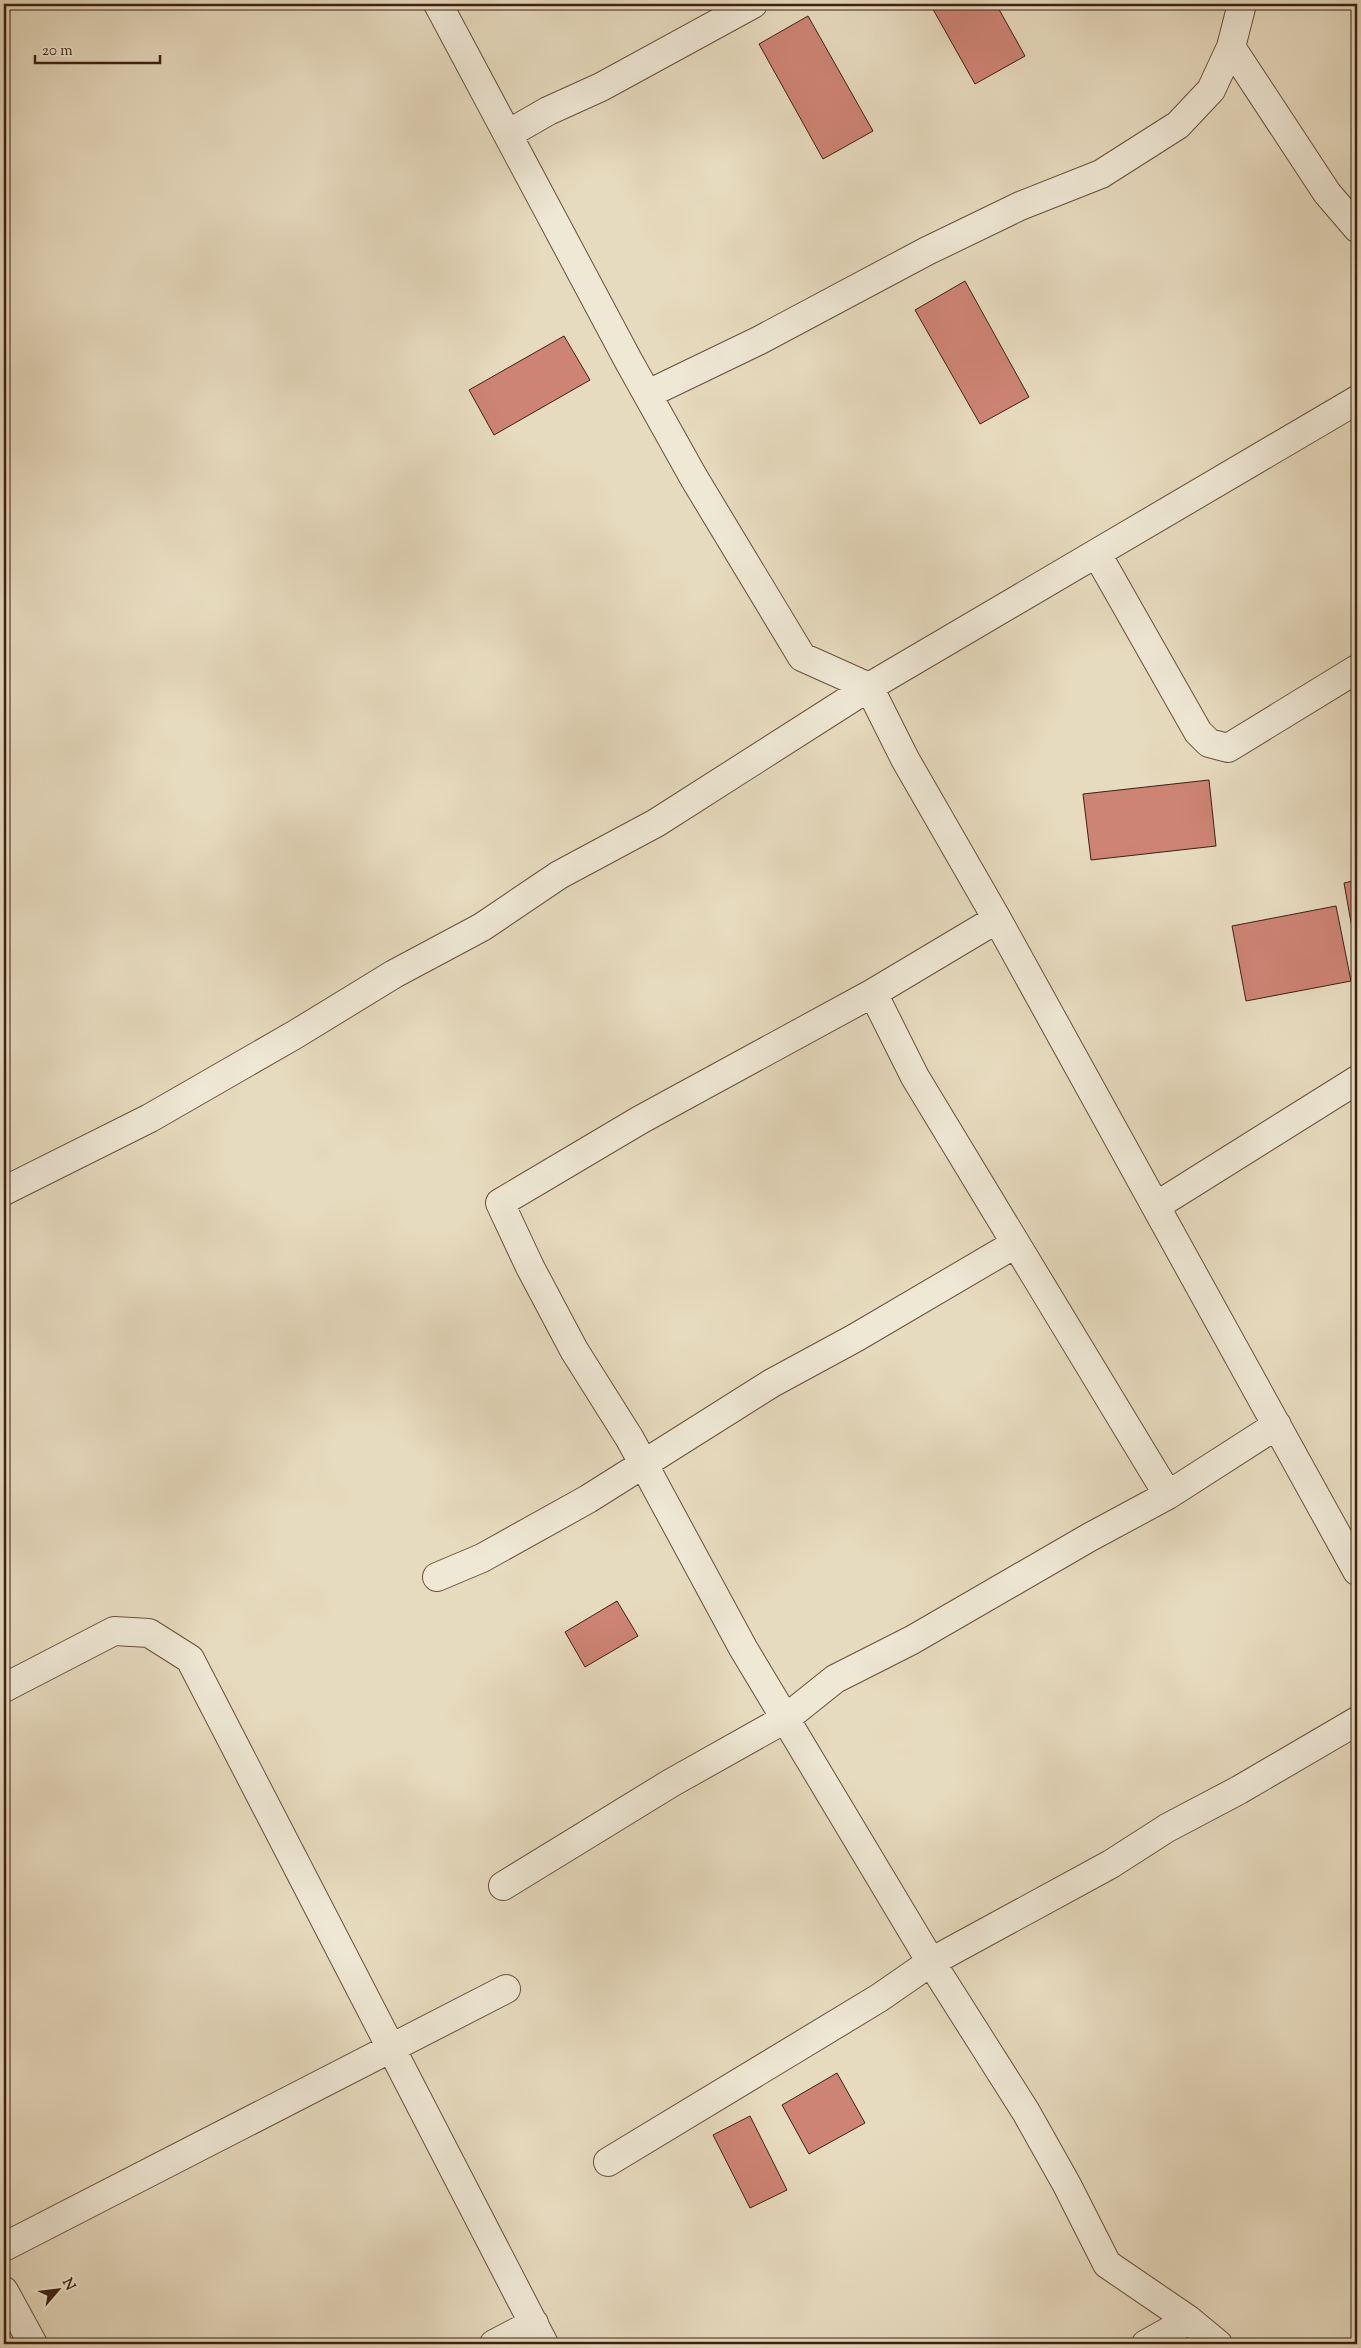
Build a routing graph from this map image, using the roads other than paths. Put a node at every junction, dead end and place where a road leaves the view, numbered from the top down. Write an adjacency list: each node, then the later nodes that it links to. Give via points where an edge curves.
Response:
1 (438, 4): 5 (street)
2 (753, 4): 5 (street)
3 (1242, 4): 4 (street)
4 (1231, 47): 6 (street, via 1328,194); 7 (street, via 1211,90 1178,125 1101,174 1020,206 927,251 760,340)
5 (508, 134): 7 (street)
6 (1357, 228)
7 (648, 394): 11 (street, via 694,478 802,657)
8 (1357, 400): 9 (street)
9 (1097, 554): 10 (street, via 1198,732 1209,743 1228,748); 11 (street)
10 (1357, 670)
11 (869, 687): 12 (street, via 905,759); 15 (street, via 656,823 559,875 482,927 394,974 150,1118)
12 (997, 919): 13 (street); 16 (street)
13 (873, 993): 17 (street, via 915,1077); 19 (street, via 640,1120 500,1203 574,1350)
14 (1357, 1080): 16 (street)
15 (4, 1191)
16 (1156, 1206): 18 (street)
17 (1015, 1244): 19 (street, via 772,1383); 20 (street)
18 (1277, 1425): 20 (street); 21 (street)
19 (643, 1464): 22 (street, via 482,1558); 24 (street)
20 (1168, 1495): 24 (street, via 912,1640 835,1679)
21 (1357, 1571)
22 (437, 1578)
23 (4, 1688): 29 (street, via 114,1631 149,1633 190,1659)
24 (785, 1719): 26 (street, via 671,1783); 27 (street)
25 (1357, 1721): 27 (street, via 1167,1828 1111,1864)
26 (503, 1886)
27 (931, 1962): 30 (street, via 880,1998); 33 (street, via 1026,2112 1107,2264)
28 (506, 1989): 29 (street)
29 (391, 2048): 31 (street); 34 (street)
30 (608, 2162)
31 (4, 2247)
32 (4, 2291): 35 (street)
33 (1189, 2320): 37 (street); 38 (street)
34 (539, 2334): 36 (street)
35 (33, 2344)
36 (494, 2344)
37 (1146, 2344)
38 (1218, 2344)

